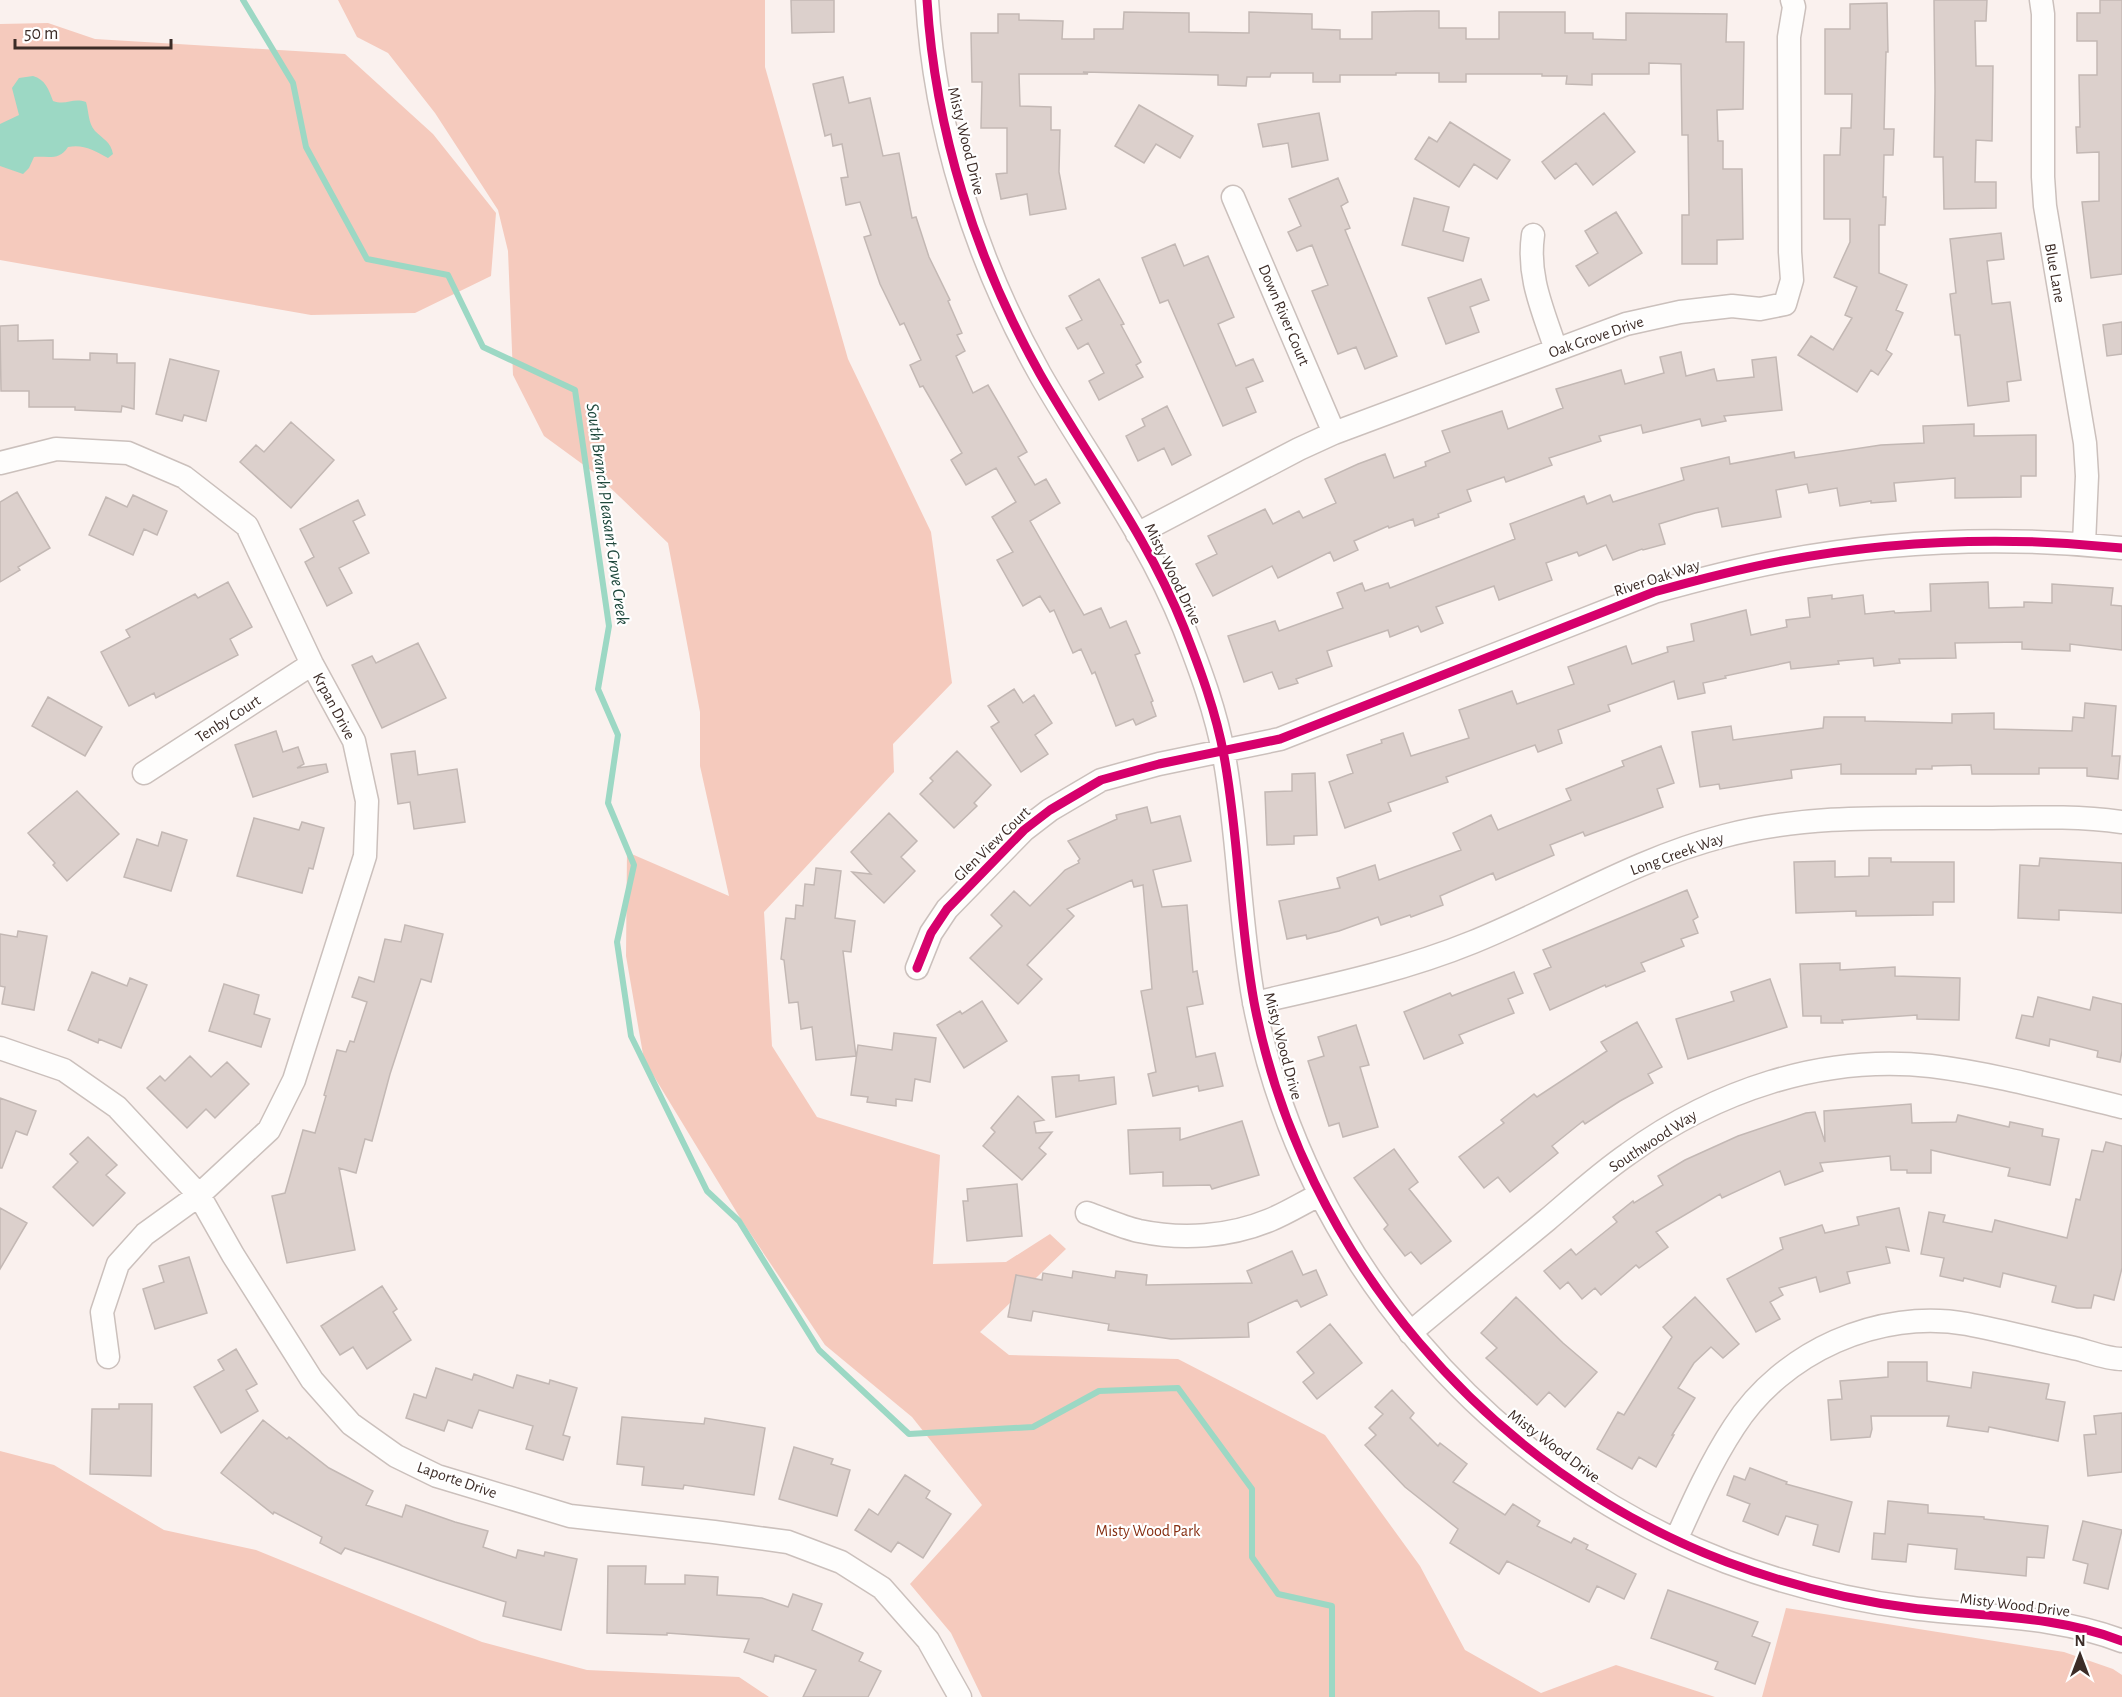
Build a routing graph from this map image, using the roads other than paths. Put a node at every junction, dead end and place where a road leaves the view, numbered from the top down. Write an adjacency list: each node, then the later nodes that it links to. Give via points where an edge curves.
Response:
1 (927, 0): 9 (street, Misty Wood Drive, via 939,100 951,155 988,266 1041,376)
2 (1792, 0): 6 (street, Oak Grove Drive, via 1792,280 1785,304 1760,309 1732,306 1680,312 1626,324)
3 (2041, 0): 10 (street, Blue Lane, via 2045,206 2085,443)
4 (1233, 197): 7 (street, Down River Court)
5 (1533, 235): 6 (street, via 1533,280)
6 (1556, 350): 7 (street, Oak Grove Drive)
7 (1334, 433): 9 (street, Oak Grove Drive)
8 (0, 463): 12 (street, Krpan Drive, via 56,449 128,453 184,477 247,526)
9 (1137, 534): 13 (street, Misty Wood Drive, via 1196,657)
10 (2084, 544): 11 (street, River Oak Way); 13 (street, River Oak Way, via 1928,543 1833,552 1718,575 1654,592 1280,739)
11 (2122, 548)
12 (312, 664): 14 (street, Tenby Court); 20 (street, Krpan Drive, via 354,741 368,801 365,856 294,1080 269,1130)
13 (1224, 751): 16 (street, Glen View Court, via 1101,780 1050,810 1024,830 947,909 931,933); 17 (street, Misty Wood Drive)
14 (144, 773)
15 (2122, 822): 17 (street, Long Creek Way, via 1868,818 1799,822 1724,836 1653,860 1475,942 1419,963)
16 (917, 968)
17 (1254, 1003): 21 (street, Misty Wood Drive, via 1272,1073)
18 (0, 1048): 20 (street, Laporte Drive, via 64,1070 117,1107)
19 (2122, 1107): 23 (street, Southwood Way, via 1998,1077 1929,1066 1861,1065 1811,1071 1757,1085 1693,1113 1627,1154)
20 (199, 1195): 24 (street, Krpan Drive, via 145,1234 118,1264 102,1312); 28 (street, Laporte Drive, via 312,1380 351,1424 396,1456 437,1476 570,1516 788,1542 841,1562 882,1588 928,1640)
21 (1319, 1195): 22 (street, via 1270,1220 1204,1236 1138,1230); 23 (street, Misty Wood Drive)
22 (1087, 1213)
23 (1410, 1333): 26 (street, Misty Wood Drive, via 1477,1405 1536,1455 1608,1504)
24 (108, 1357)
25 (2122, 1359): 26 (street, via 1965,1324 1933,1321 1905,1321 1848,1336 1796,1364 1753,1402 1717,1456)
26 (1676, 1540): 27 (street, Misty Wood Drive, via 1758,1574 1849,1598 2066,1624)
27 (2122, 1641)
28 (960, 1697)

